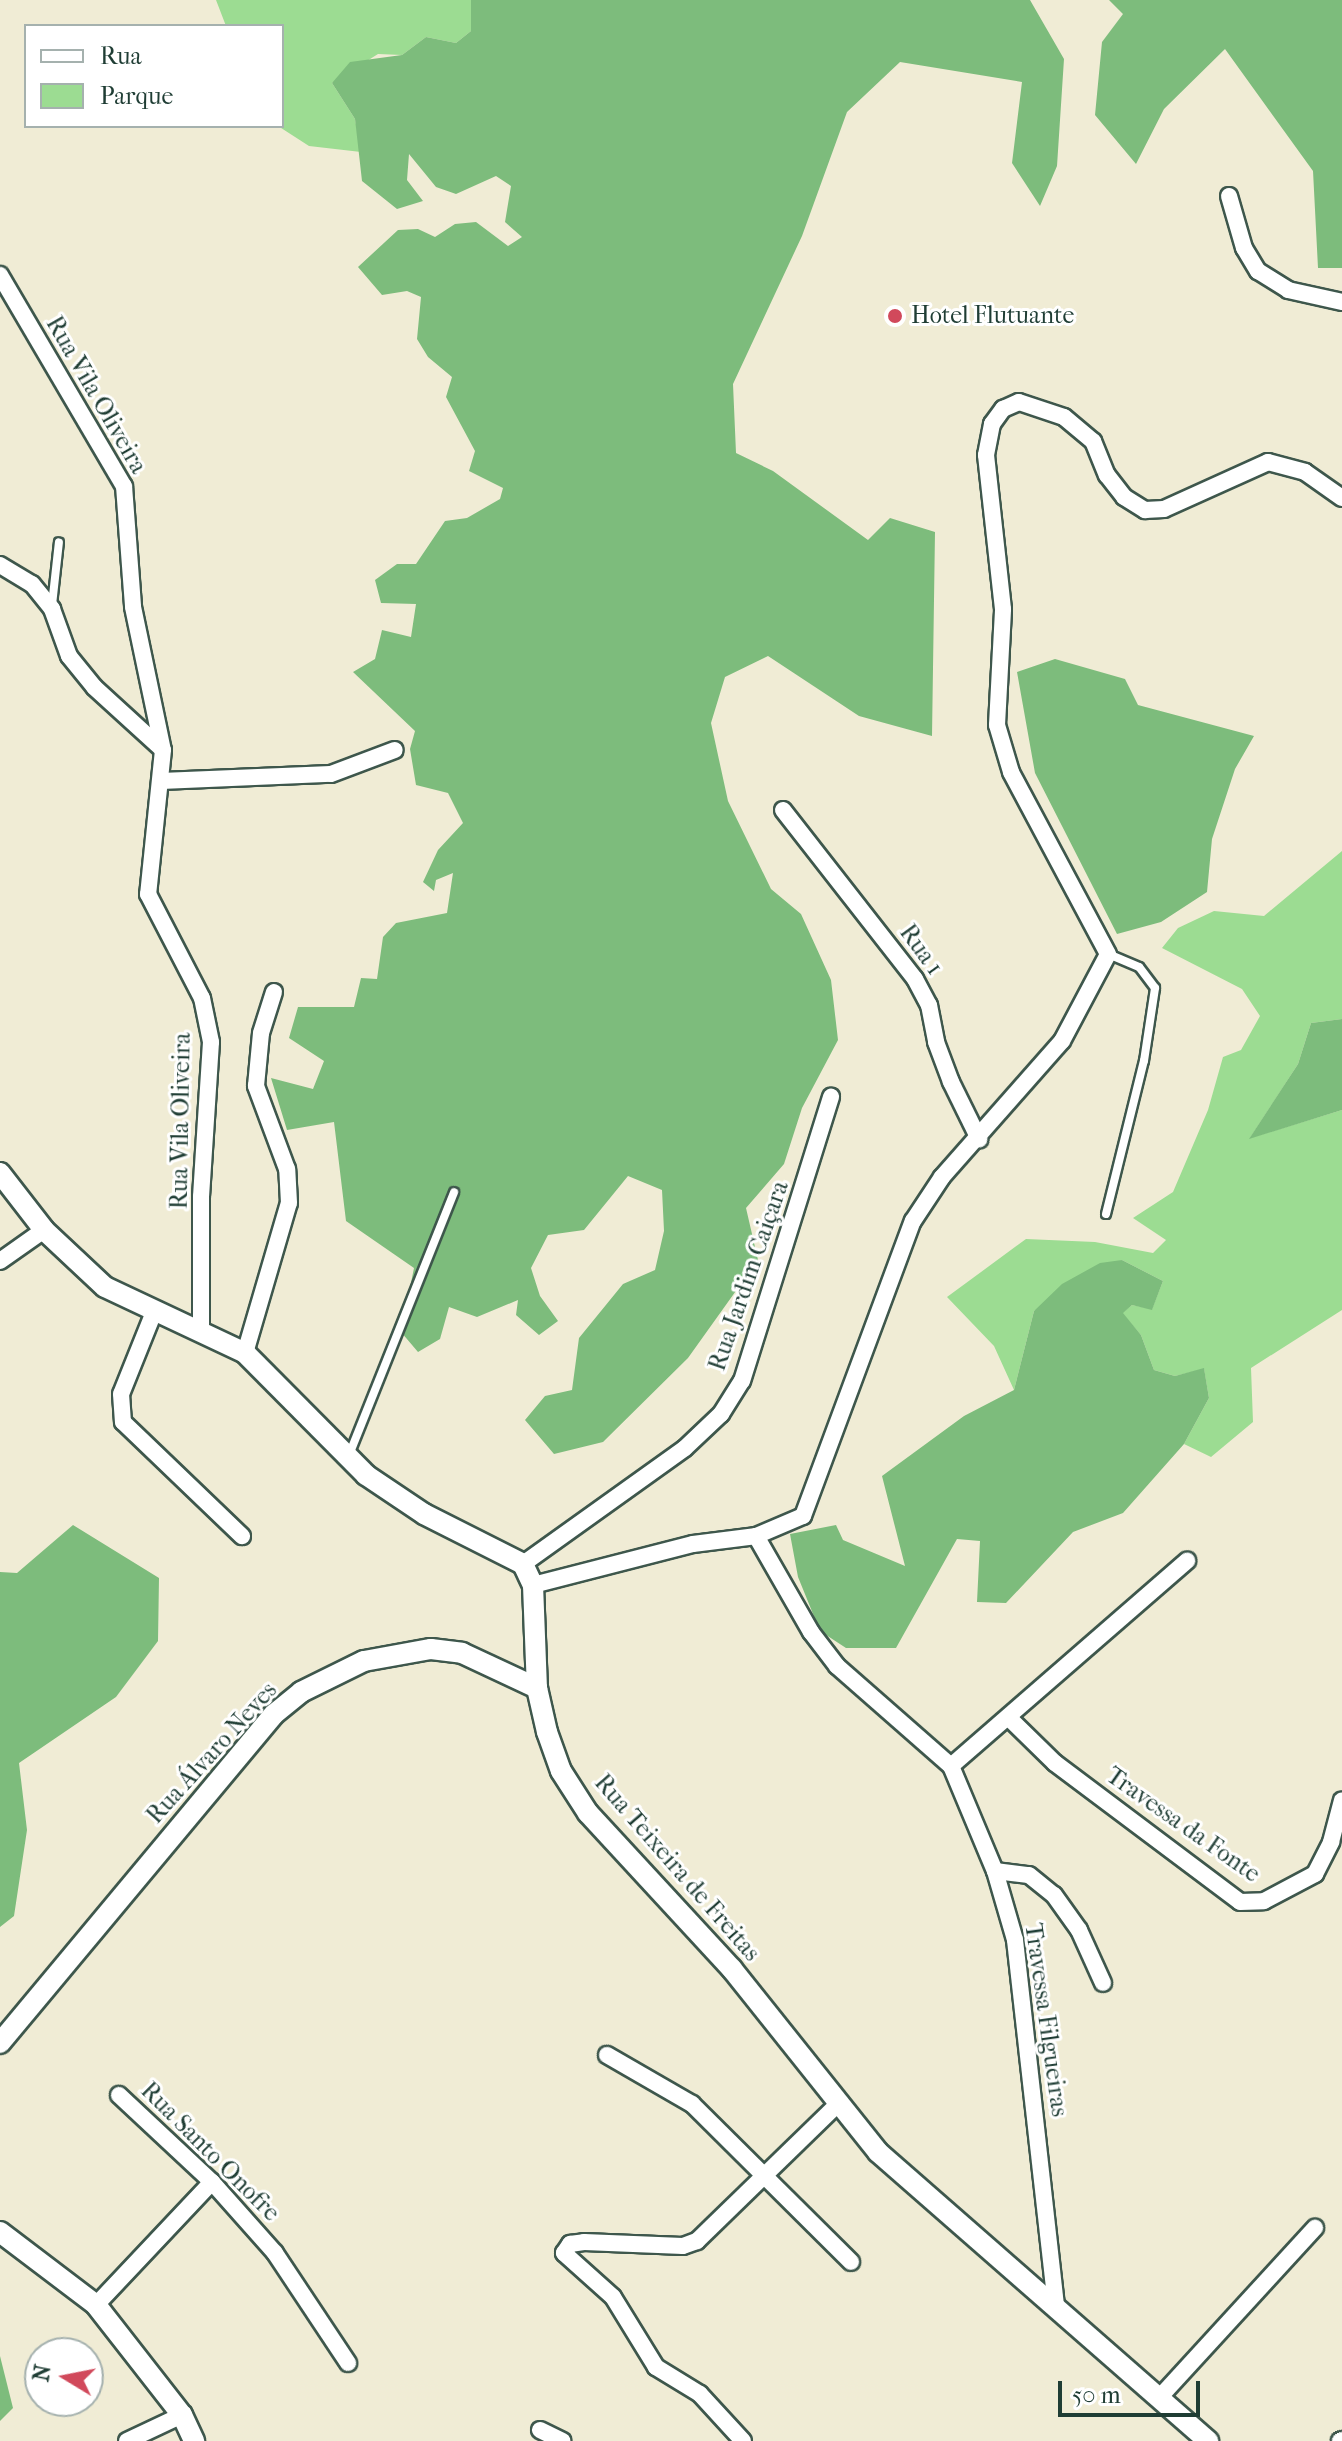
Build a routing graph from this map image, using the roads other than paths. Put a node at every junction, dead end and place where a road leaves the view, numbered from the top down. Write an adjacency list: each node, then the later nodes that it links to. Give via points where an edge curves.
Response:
1 (1229, 196): 3 (street, via 1244,248 1258,271 1288,290)
2 (0, 275): 8 (street, Rua Vila Oliveira, via 124,486 133,607)
3 (1342, 302)
4 (1342, 498): 12 (street, via 1305,472 1268,462 1164,509 1145,510 1124,497 1107,475 1093,441 1064,417 1019,402 1003,409 992,424 986,455 1003,609 997,725 1011,772)
5 (59, 542): 7 (lane)
6 (0, 565): 7 (street, via 32,584)
7 (52, 609): 8 (street, via 69,656 94,687)
8 (163, 750): 10 (street, Rua Vila Oliveira)
9 (395, 750): 10 (street, via 331,774)
10 (161, 781): 22 (street, Rua Vila Oliveira, via 148,894 202,998 211,1042 201,1197)
11 (783, 810): 15 (street, Rua 1, via 915,979 929,1005 951,1082)
12 (1108, 954): 15 (street, via 1062,1041); 18 (lane, via 1139,967 1155,988 1144,1061)
13 (274, 992): 23 (street, via 258,1045 256,1086 287,1169 289,1203)
14 (831, 1097): 28 (street, Rua Jardim Caiçara, via 742,1381 721,1414 685,1448)
15 (979, 1139): 26 (street, via 942,1177 913,1221 803,1516)
16 (0, 1173): 19 (street)
17 (454, 1192): 24 (lane)
18 (1106, 1214)
19 (44, 1230): 20 (street); 21 (street, via 105,1287)
20 (0, 1261)
21 (154, 1312): 22 (street); 25 (street, via 121,1394 123,1422)
22 (201, 1333): 23 (street)
23 (245, 1353): 24 (street)
24 (348, 1456): 28 (street, via 366,1475 424,1514)
25 (242, 1536)
26 (756, 1536): 29 (street, via 693,1544); 32 (street, Travessa Filgueiras, via 811,1632 837,1666)
27 (1187, 1561): 31 (street)
28 (523, 1564): 29 (street, Rua Teixeira de Freitas)
29 (533, 1585): 30 (street, Rua Teixeira de Freitas)
30 (537, 1688): 36 (street, Rua Álvaro Neves, via 462,1653 431,1649 364,1661 301,1692 273,1715); 39 (street, Rua Teixeira de Freitas, via 561,1771 588,1813 732,1969)
31 (1009, 1718): 32 (street); 33 (street, Travessa da Fonte, via 1055,1763 1240,1902 1264,1901 1315,1874 1331,1842)
32 (951, 1766): 34 (street, Travessa Filgueiras)
33 (1342, 1800)
34 (995, 1871): 35 (street, via 1029,1875 1054,1895 1079,1930); 46 (street, Travessa Filgueiras, via 1015,1940)
35 (1103, 1983)
36 (0, 2043)
37 (607, 2055): 40 (street, via 692,2104)
38 (119, 2095): 41 (street, Rua Santo Onofre)
39 (839, 2103): 40 (street); 46 (street, Rua Teixeira de Freitas, via 878,2152)
40 (766, 2173): 44 (street); 54 (street, via 697,2241 683,2246 584,2242 570,2244 564,2253 613,2297 656,2367 700,2394)
41 (212, 2182): 45 (street); 47 (street, Rua Santo Onofre, via 275,2253)
42 (1315, 2228): 48 (street)
43 (0, 2232): 45 (street)
44 (851, 2262)
45 (96, 2305): 49 (street)
46 (1056, 2306): 48 (street, Rua Teixeira de Freitas)
47 (348, 2363)
48 (1159, 2398): 55 (street, Rua Teixeira de Freitas)
49 (182, 2415): 51 (street); 52 (street)
50 (540, 2430): 53 (street)
51 (127, 2441)
52 (194, 2441)
53 (563, 2441)
54 (743, 2441)
55 (1208, 2441)

